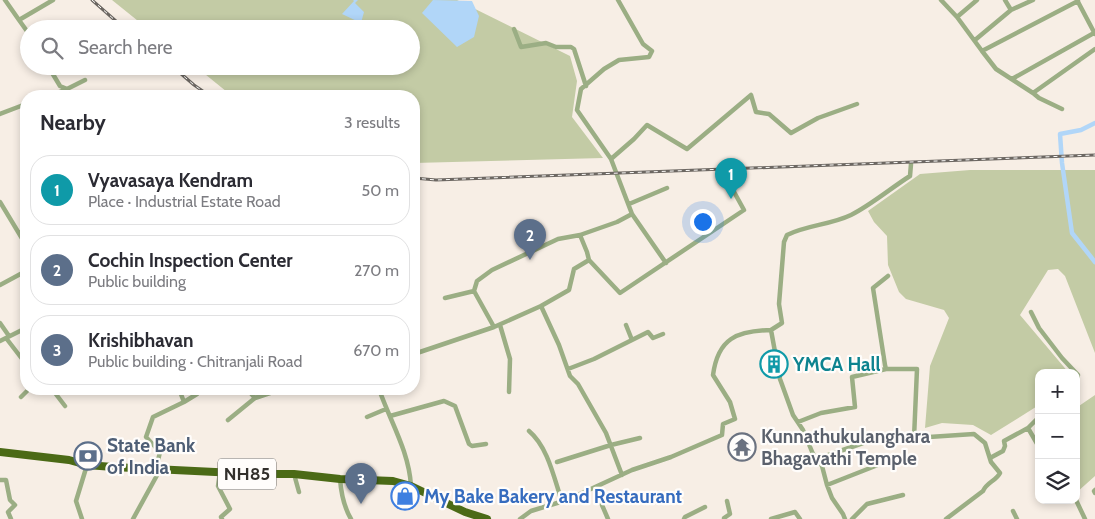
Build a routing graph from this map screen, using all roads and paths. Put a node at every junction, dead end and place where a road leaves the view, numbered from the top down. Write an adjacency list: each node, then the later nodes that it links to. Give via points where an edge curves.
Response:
1 (5, 0): 11 (street)
2 (53, 0): 11 (street)
3 (618, 0): 20 (street, via 643,44 652,51 650,57 619,60)
4 (941, 0): 10 (street)
5 (977, 0): 10 (street)
6 (1005, 0): 9 (street)
7 (1033, 0): 9 (street)
8 (1078, 0): 13 (street); 16 (street)
9 (1011, 10): 14 (street)
10 (957, 17): 14 (street)
11 (19, 20)
12 (514, 29): 20 (street, via 521,47 546,43 556,48 574,49)
13 (1095, 33): 18 (street)
14 (975, 40): 16 (street)
15 (1095, 49): 22 (street)
16 (982, 51): 18 (street, via 996,69)
17 (53, 75): 21 (street, via 60,87)
18 (1012, 79): 22 (street)
19 (85, 80): 21 (street)
20 (586, 86): 27 (street, via 582,89 576,110)
21 (67, 89)
22 (1033, 93): 25 (street)
23 (857, 104): 27 (street, via 818,118 791,133 769,114 756,112 751,95 687,149 647,125)
24 (20, 106): 26 (street)
25 (1062, 109)
26 (0, 114)
27 (611, 159): 32 (street)
28 (911, 164): 50 (street, via 910,176 852,214 787,235 779,304 782,323)
29 (728, 180): 38 (street, via 744,210)
30 (667, 188): 32 (street)
31 (0, 202): 34 (street)
32 (629, 204): 33 (street)
33 (632, 214): 35 (street); 38 (street)
34 (18, 233): 36 (street)
35 (580, 235): 37 (street); 42 (street, via 558,239 492,270 477,281)
36 (20, 236)
37 (589, 260): 38 (street, via 620,293); 44 (street, via 574,268 569,290)
38 (666, 263)
39 (20, 274): 41 (street)
40 (888, 276): 59 (street, via 873,288)
41 (0, 285)
42 (474, 291): 43 (street); 49 (street)
43 (445, 298)
44 (541, 306): 47 (street); 58 (street)
45 (1030, 312): 60 (street)
46 (0, 324): 53 (street)
47 (500, 325): 49 (street); 61 (street, via 510,359)
48 (626, 325): 55 (street)
49 (494, 327): 56 (street)
50 (771, 330): 76 (street, via 780,379); 95 (street, via 752,331 729,339 716,358 713,375 730,402 734,419 723,424 722,435)
51 (20, 331): 53 (street)
52 (663, 334): 55 (street, via 653,338 648,332)
53 (7, 337): 54 (street); 57 (street)
54 (0, 340)
55 (632, 340): 58 (street)
56 (420, 352)
57 (20, 355)
58 (568, 368): 85 (street, via 570,376 599,418)
59 (886, 369): 76 (street, via 852,377 855,407 821,412); 80 (street, via 917,369)
60 (1072, 369)
61 (509, 392)
62 (57, 395): 70 (street)
63 (181, 395): 69 (street)
64 (195, 395): 69 (street)
65 (252, 395): 68 (street)
66 (264, 395): 68 (street)
67 (382, 395): 71 (street)
68 (255, 398): 74 (street)
69 (184, 402): 92 (street, via 153,417 146,437 160,452)
70 (65, 406)
71 (386, 409): 72 (street); 73 (street)
72 (390, 416): 83 (street, via 444,401 455,406 469,444); 99 (street, via 406,456)
73 (367, 417)
74 (228, 420)
75 (1035, 421): 77 (street)
76 (798, 422): 88 (street)
77 (1028, 428): 81 (street); 87 (street, via 1004,440 1003,451)
78 (529, 431): 104 (street, via 537,437)
79 (640, 438): 85 (street)
80 (914, 438): 84 (street); 87 (street, via 974,434 985,443)
81 (1035, 440)
82 (866, 442): 88 (street)
83 (486, 444)
84 (890, 444)
85 (611, 445): 90 (street); 95 (street)
86 (0, 452): 91 (highway, NH85)
87 (990, 458): 123 (street, via 999,470 999,476)
88 (817, 459): 98 (street)
89 (888, 461): 98 (street)
90 (557, 462)
91 (87, 465): 92 (highway, NH85); 110 (street, via 76,502)
92 (158, 469): 93 (highway, NH85); 111 (street)
93 (220, 472): 94 (highway, NH85); 112 (street, via 218,486 230,509)
94 (294, 474): 96 (highway, NH85); 101 (street)
95 (622, 475): 100 (street)
96 (340, 479): 99 (highway, NH85, via 393,481); 113 (street)
97 (0, 480): 109 (street, via 6,480 14,506 8,512)
98 (827, 485): 121 (street)
99 (411, 486): 108 (highway, NH85)
100 (597, 487): 104 (street); 116 (street)
101 (299, 492)
102 (903, 495): 122 (street, via 864,506)
103 (727, 501): 118 (street, via 730,514)
104 (562, 502): 115 (street)
105 (1078, 504): 125 (street)
106 (705, 507): 117 (street)
107 (1013, 511): 124 (street)
108 (470, 517): 114 (highway, NH85)
109 (11, 519)
110 (82, 519)
111 (133, 519)
112 (222, 519)
113 (351, 519)
114 (487, 519)
115 (520, 519)
116 (608, 519)
117 (684, 519)
118 (724, 519)
119 (771, 519): 120 (street, via 795,512)
120 (800, 519)
121 (845, 519)
122 (852, 519)
123 (946, 519)
124 (1017, 519)
125 (1085, 519)

